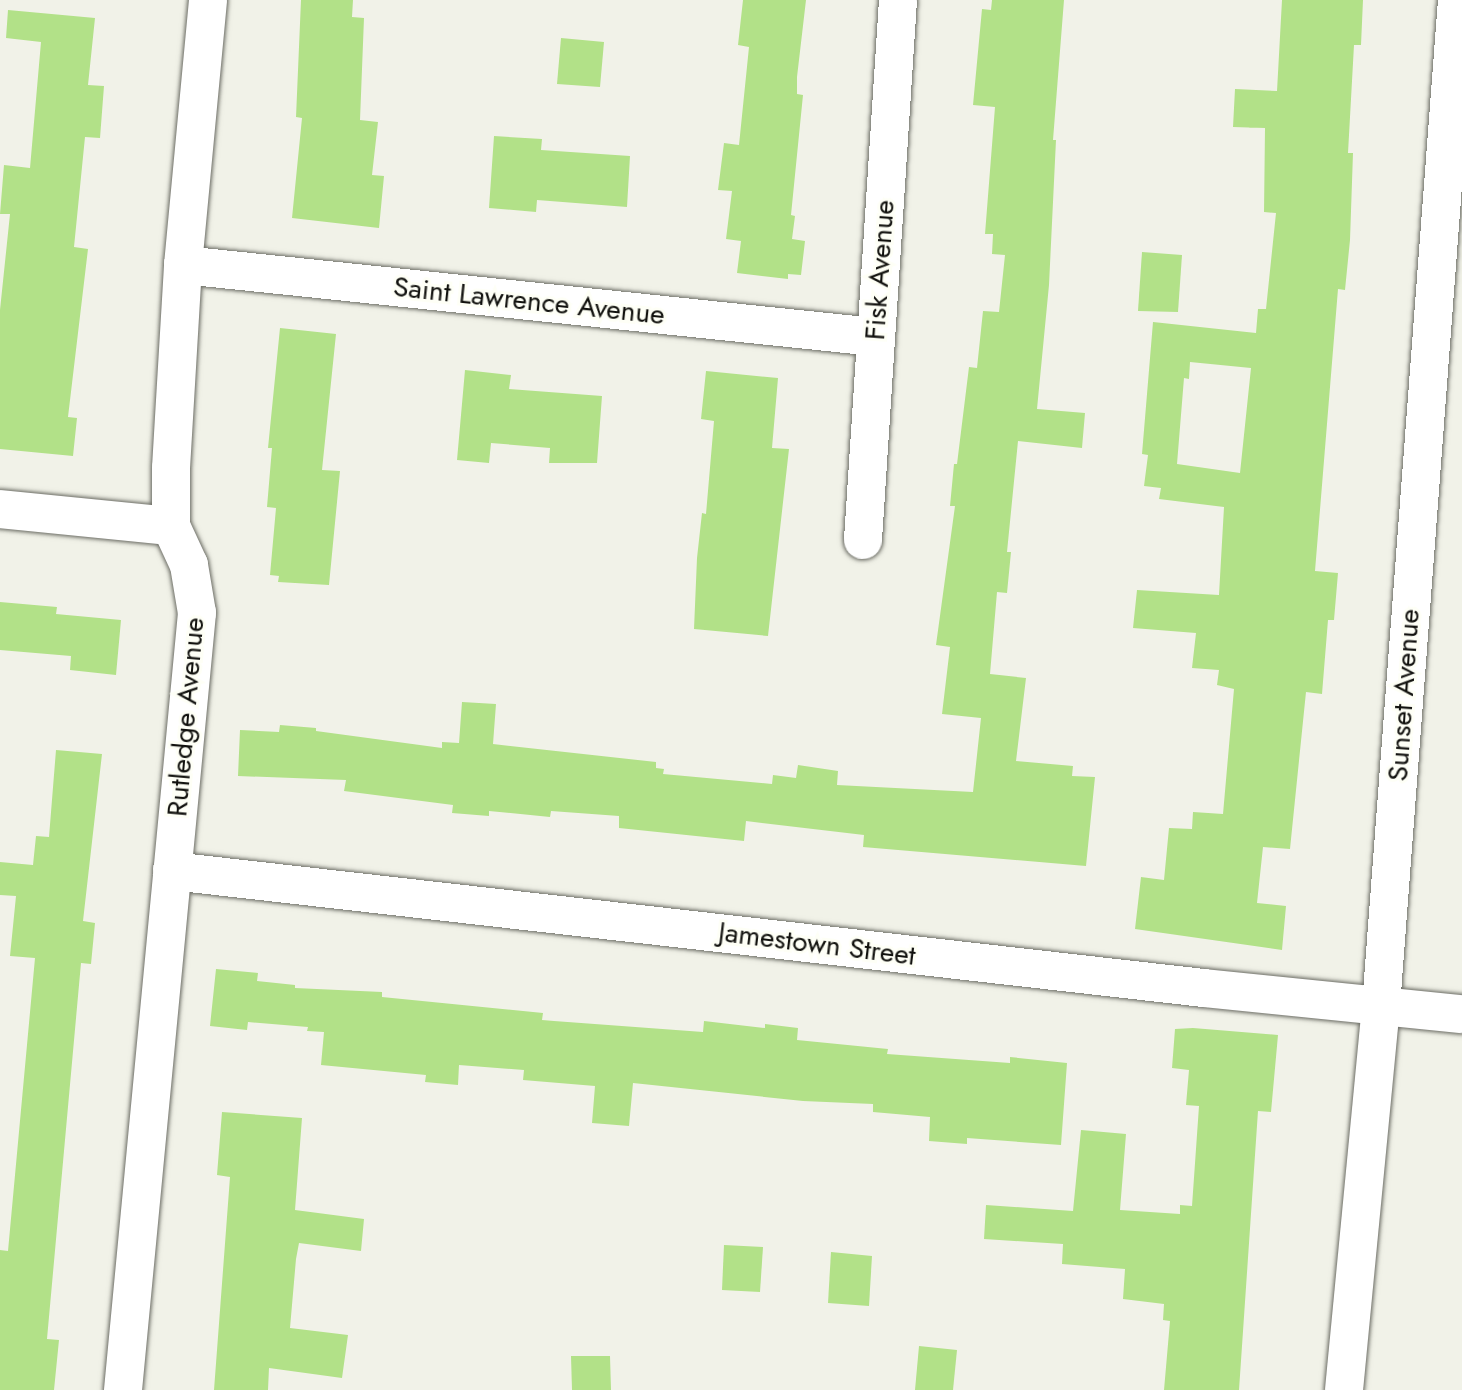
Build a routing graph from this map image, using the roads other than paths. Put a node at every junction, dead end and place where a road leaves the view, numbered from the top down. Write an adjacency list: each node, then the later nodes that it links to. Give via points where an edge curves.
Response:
1 (208, 0): 4 (street, Rutledge Avenue)
2 (898, 0): 5 (street, Fisk Avenue)
3 (1457, 0): 10 (street, Sunset Avenue)
4 (183, 265): 5 (street, Saint Lawrence Avenue); 7 (street, Rutledge Avenue)
5 (875, 337): 8 (street, Fisk Avenue)
6 (0, 509): 7 (street)
7 (171, 526): 9 (street, Rutledge Avenue, via 189,565 197,613)
8 (863, 540)
9 (172, 871): 10 (street, Jamestown Street); 12 (street, Rutledge Avenue)
10 (1381, 1006): 11 (street, Jamestown Street); 13 (street, Sunset Avenue)
11 (1462, 1014)
12 (123, 1390)
13 (1344, 1390)

